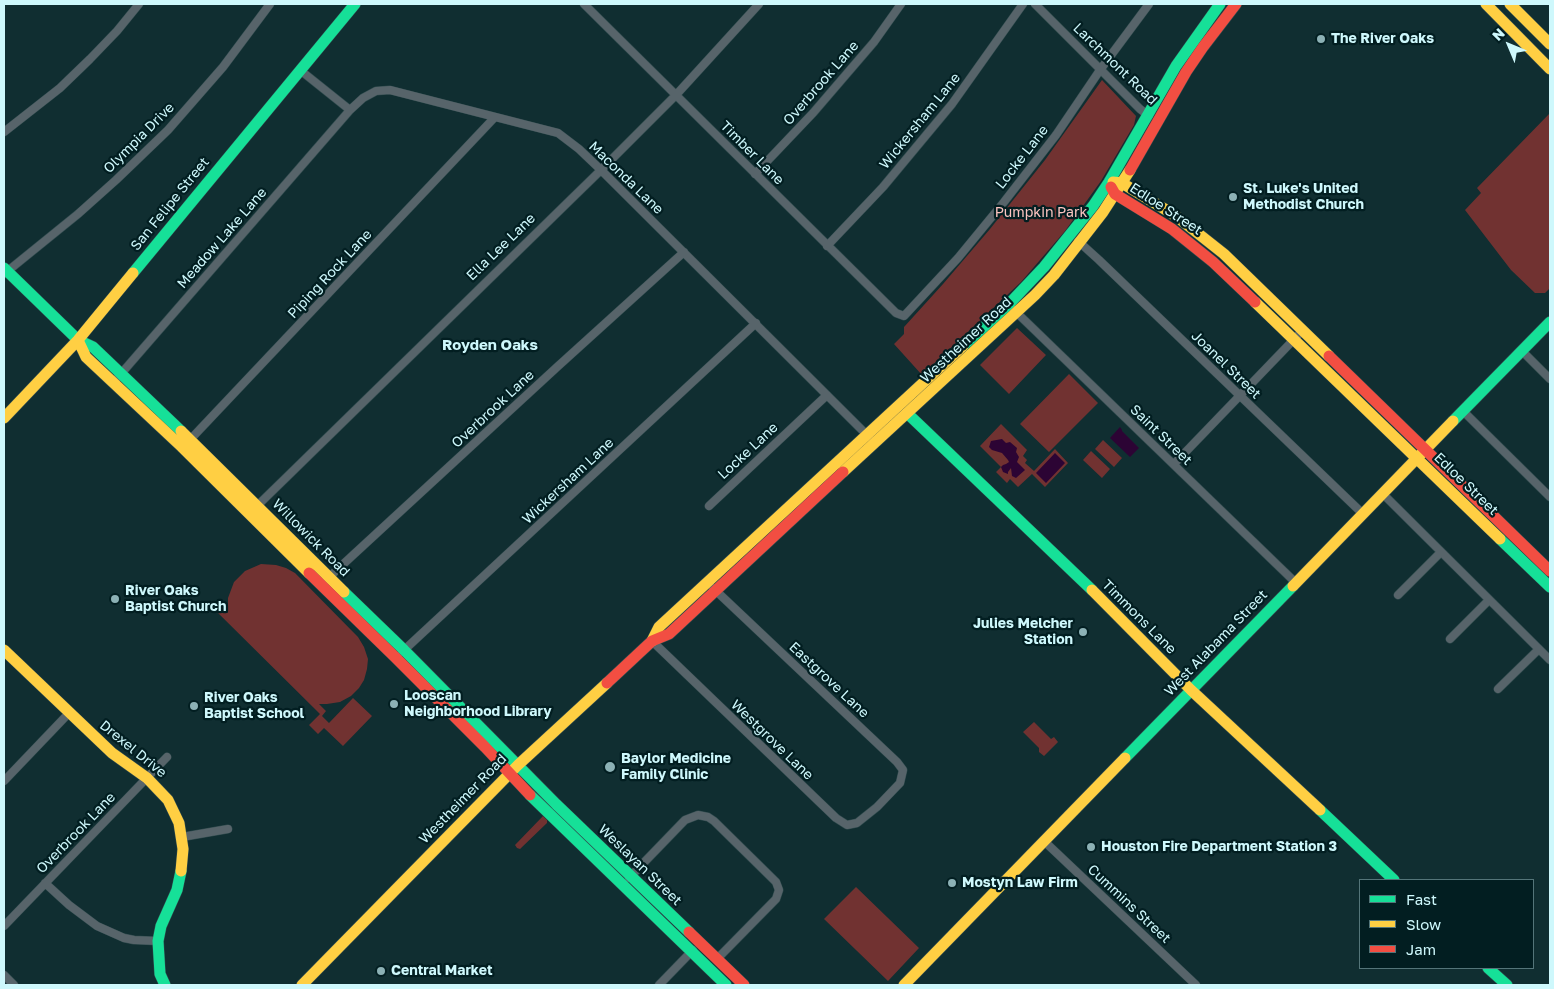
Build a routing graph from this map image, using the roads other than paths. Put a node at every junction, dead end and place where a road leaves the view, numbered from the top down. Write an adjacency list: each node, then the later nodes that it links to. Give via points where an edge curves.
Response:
1 (139, 4): 26 (street, via 60,88)
2 (270, 4): 36 (street, Olympia Drive, via 223,67 168,130 78,214)
3 (355, 4): 20 (main road, San Felipe Street)
4 (584, 4): 14 (street, Timber Lane)
5 (597, 4): 14 (street)
6 (759, 4): 22 (street, Ella Lee Lane)
7 (901, 4): 28 (street, Overbrook Lane, via 862,56)
8 (1023, 4): 34 (street, Wickersham Lane, via 952,104 883,187)
9 (1035, 4): 21 (street, Larchmont Road)
10 (1149, 4): 21 (street, Locke Lane)
11 (1236, 4): 15 (main road, Westheimer Road)
12 (1486, 4): 17 (main road)
13 (1510, 4): 16 (main road)
14 (591, 10): 22 (street, Timber Lane)
15 (1220, 10): 25 (main road, Westheimer Road, via 1186,72)
16 (1529, 23): 17 (main road); 18 (main road)
17 (1517, 36): 19 (main road)
18 (1550, 44)
19 (1550, 69)
20 (300, 70): 23 (street); 45 (main road, San Felipe Street)
21 (1100, 70): 25 (street, Larchmont Road); 41 (street, Locke Lane, via 1056,135 1004,202)
22 (676, 94): 27 (street, Ella Lee Lane); 28 (street, Timber Lane)
23 (350, 110): 24 (street, Maconda Lane, via 376,91 390,90); 49 (street, Meadow Lake Lane)
24 (495, 117): 27 (street, Maconda Lane, via 558,133); 60 (street, Piping Rock Lane)
25 (1152, 117): 29 (main road, Westheimer Road); 30 (main road, Westheimer Road)
26 (4, 132)
27 (602, 170): 35 (street, Maconda Lane); 67 (street, Ella Lee Lane)
28 (755, 174): 34 (street, Timber Lane)
29 (1109, 182): 30 (main road, Edloe Street); 31 (main road, Edloe Street); 32 (main road, Westheimer Road)
30 (1122, 184): 31 (main road, Westheimer Road); 37 (main road, Edloe Street, via 1176,216)
31 (1115, 194): 33 (main road, Westheimer Road); 38 (main road, Edloe Street, via 1172,228)
32 (1070, 236): 33 (street, Joanel Street); 39 (main road, Westheimer Road)
33 (1080, 243): 40 (main road, Westheimer Road); 55 (street, Joanel Street)
34 (827, 246): 41 (street, Timber Lane, via 896,313)
35 (684, 252): 43 (street, Maconda Lane); 72 (street, Overbrook Lane)
36 (5, 271): 45 (main road, Willowick Road)
37 (1243, 272): 38 (main road); 44 (main road, Edloe Street)
38 (1234, 281): 44 (main road, Edloe Street)
39 (1009, 304): 40 (street, Saint Street); 47 (main road, Westheimer Road)
40 (1017, 313): 48 (main road, Westheimer Road); 63 (street, Saint Street)
41 (904, 316)
42 (1550, 322): 46 (main road, West Alabama Street)
43 (756, 324): 54 (street, Maconda Lane); 82 (street, Wickersham Lane)
44 (1299, 334): 50 (main road, Edloe Street); 52 (main road, Edloe Street); 55 (street)
45 (78, 340): 49 (main road, Willowick Road, via 86,357); 58 (main road, San Felipe Street)
46 (1522, 351): 51 (street); 56 (main road, West Alabama Street)
47 (952, 356): 48 (main road); 53 (main road, Westheimer Road)
48 (960, 366): 57 (main road, Westheimer Road)
49 (117, 378): 60 (main road, Willowick Road)
50 (1354, 378): 52 (main road); 62 (main road, Edloe Street)
51 (1550, 379)
52 (1345, 387): 62 (main road, Edloe Street)
53 (916, 390): 57 (main road); 59 (main road, Westheimer Road)
54 (827, 395): 59 (street, Maconda Lane); 66 (street, Locke Lane)
55 (1240, 396): 63 (street); 68 (street, Joanel Street)
56 (1463, 412): 62 (main road, West Alabama Street); 65 (street)
57 (908, 414): 61 (main road, Westheimer Road); 85 (main road, Timmons Lane, via 1116,613)
58 (4, 418)
59 (868, 435): 61 (street, Maconda Lane); 74 (main road, Westheimer Road)
60 (186, 443): 67 (main road, Willowick Road)
61 (876, 444): 74 (main road, Westheimer Road)
62 (1422, 454): 64 (main road, West Alabama Street); 69 (main road, Edloe Street)
63 (1174, 464): 73 (street, Saint Street)
64 (1383, 494): 68 (main road, West Alabama Street); 70 (street)
65 (1550, 497)
66 (708, 506)
67 (252, 509): 72 (main road, Willowick Road); 72 (main road, Willowick Road, via 255,521)
68 (1363, 514): 73 (main road, West Alabama Street)
69 (1502, 532): 71 (main road, Edloe Street); 75 (main road, Edloe Street)
70 (1441, 552): 76 (street); 77 (street)
71 (1550, 571)
72 (325, 582): 82 (main road, Willowick Road)
73 (1296, 583): 85 (main road, West Alabama Street)
74 (711, 587): 79 (main road, Westheimer Road, via 659,627); 91 (street, Eastgrove Lane, via 897,762 902,770 900,783)
75 (1550, 587)
76 (1398, 595)
77 (1489, 600): 78 (street); 80 (street)
78 (1450, 639)
79 (652, 641): 88 (main road, Westheimer Road); 91 (street, Westgrove Lane, via 836,818 847,825 857,823)
80 (1539, 649): 83 (street); 84 (street)
81 (4, 650): 86 (main road, Drexel Drive)
82 (400, 654): 88 (main road, Willowick Road)
83 (1550, 660)
84 (1498, 689)
85 (1191, 690): 94 (main road, West Alabama Street); 96 (main road, Timmons Lane)
86 (69, 713): 89 (main road, Drexel Drive, via 112,754); 90 (street)
87 (167, 757): 89 (street, Overbrook Lane)
88 (514, 769): 95 (main road, Weslayan Street, via 556,804); 98 (main road, Weslayan Street, via 543,808); 108 (main road, Westheimer Road)
89 (147, 778): 93 (main road, Drexel Drive, via 168,800); 97 (street, Overbrook Lane)
90 (4, 781)
91 (881, 802)
92 (228, 829): 93 (street)
93 (182, 837): 100 (main road, Drexel Drive, via 181,876)
94 (1044, 841): 112 (main road, West Alabama Street); 113 (street, Cummins Street)
95 (630, 876): 98 (street); 101 (main road, Weslayan Street); 103 (street, via 685,820 698,815 714,821 776,882 780,890 778,896)
96 (1393, 879)
97 (45, 883): 99 (street, Overbrook Lane); 100 (street, via 97,926 124,938)
98 (622, 885): 102 (main road, Weslayan Street)
99 (4, 926)
100 (158, 941): 107 (main road, Drexel Drive, via 158,964)
101 (700, 943): 102 (street); 103 (main road, Weslayan Street)
102 (691, 952): 109 (street); 110 (main road, Weslayan Street)
103 (716, 959): 111 (main road, Weslayan Street)
104 (1489, 969): 114 (main road)
105 (4, 975): 106 (street)
106 (14, 985)
107 (165, 985)
108 (302, 985)
109 (659, 985)
110 (726, 985)
111 (744, 985)
112 (904, 985)
113 (1196, 985)
114 (1507, 985)

